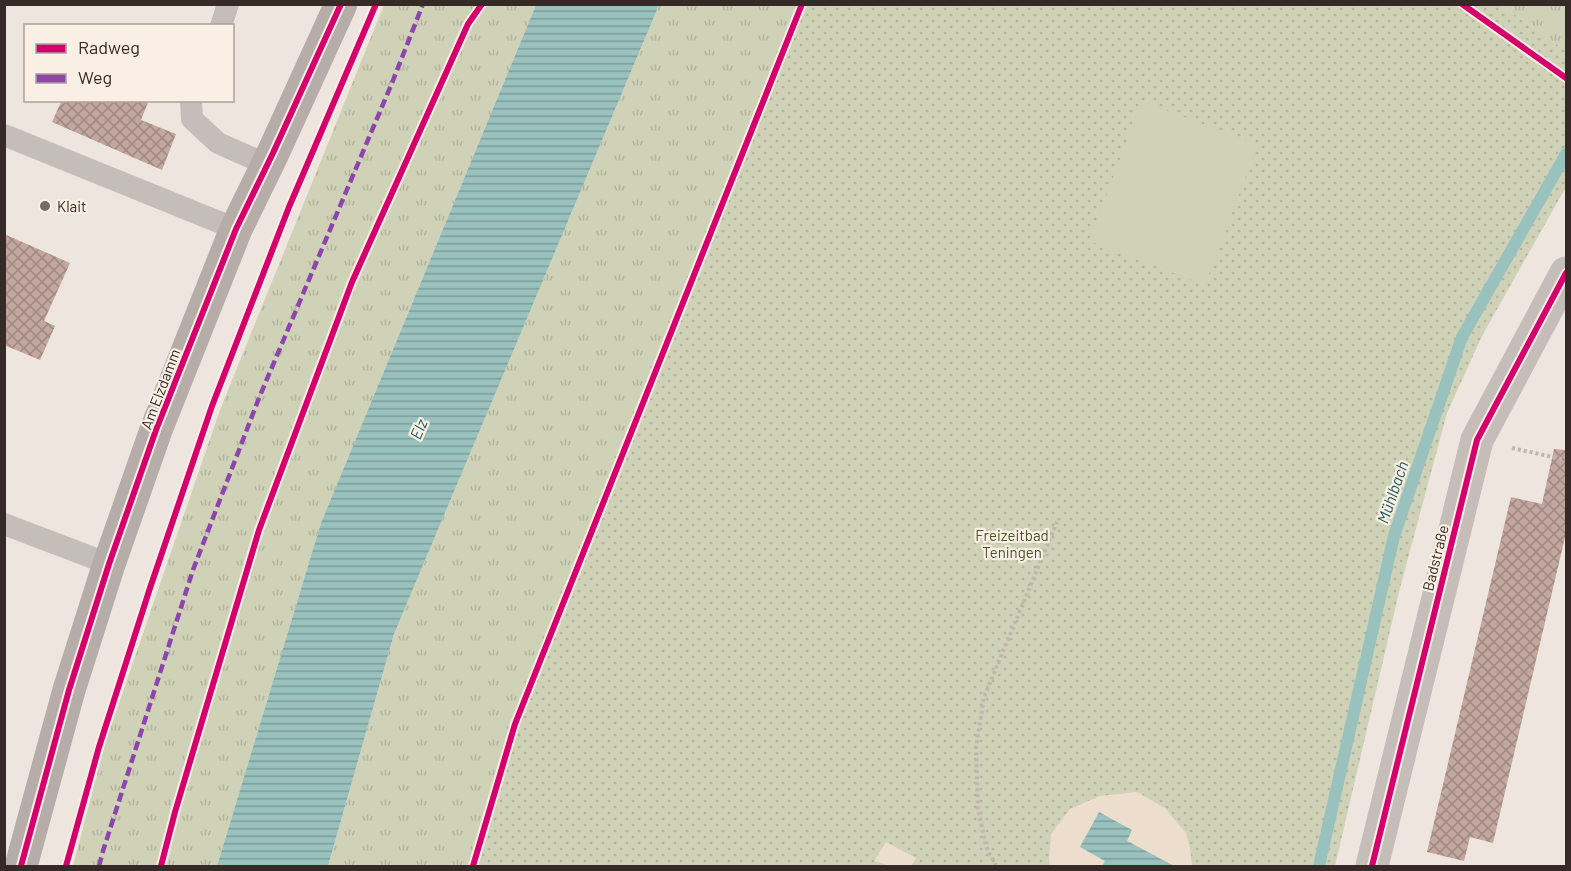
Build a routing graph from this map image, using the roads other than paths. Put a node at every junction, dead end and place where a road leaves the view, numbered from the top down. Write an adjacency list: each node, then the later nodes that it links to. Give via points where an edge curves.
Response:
1 (228, 4): 3 (lane)
2 (341, 4): 6 (street, Am Elzdamm)
3 (222, 24)
4 (191, 102): 6 (lane, via 192,119 218,143)
5 (4, 135): 7 (lane)
6 (268, 165): 7 (street, Am Elzdamm)
7 (236, 229): 10 (street, Am Elzdamm, via 156,430)
8 (1566, 273): 12 (street, Badstraße, via 1477,440)
9 (4, 524): 10 (lane)
10 (109, 564): 11 (street, Am Elzdamm, via 69,690)
11 (21, 867)
12 (1372, 867)

